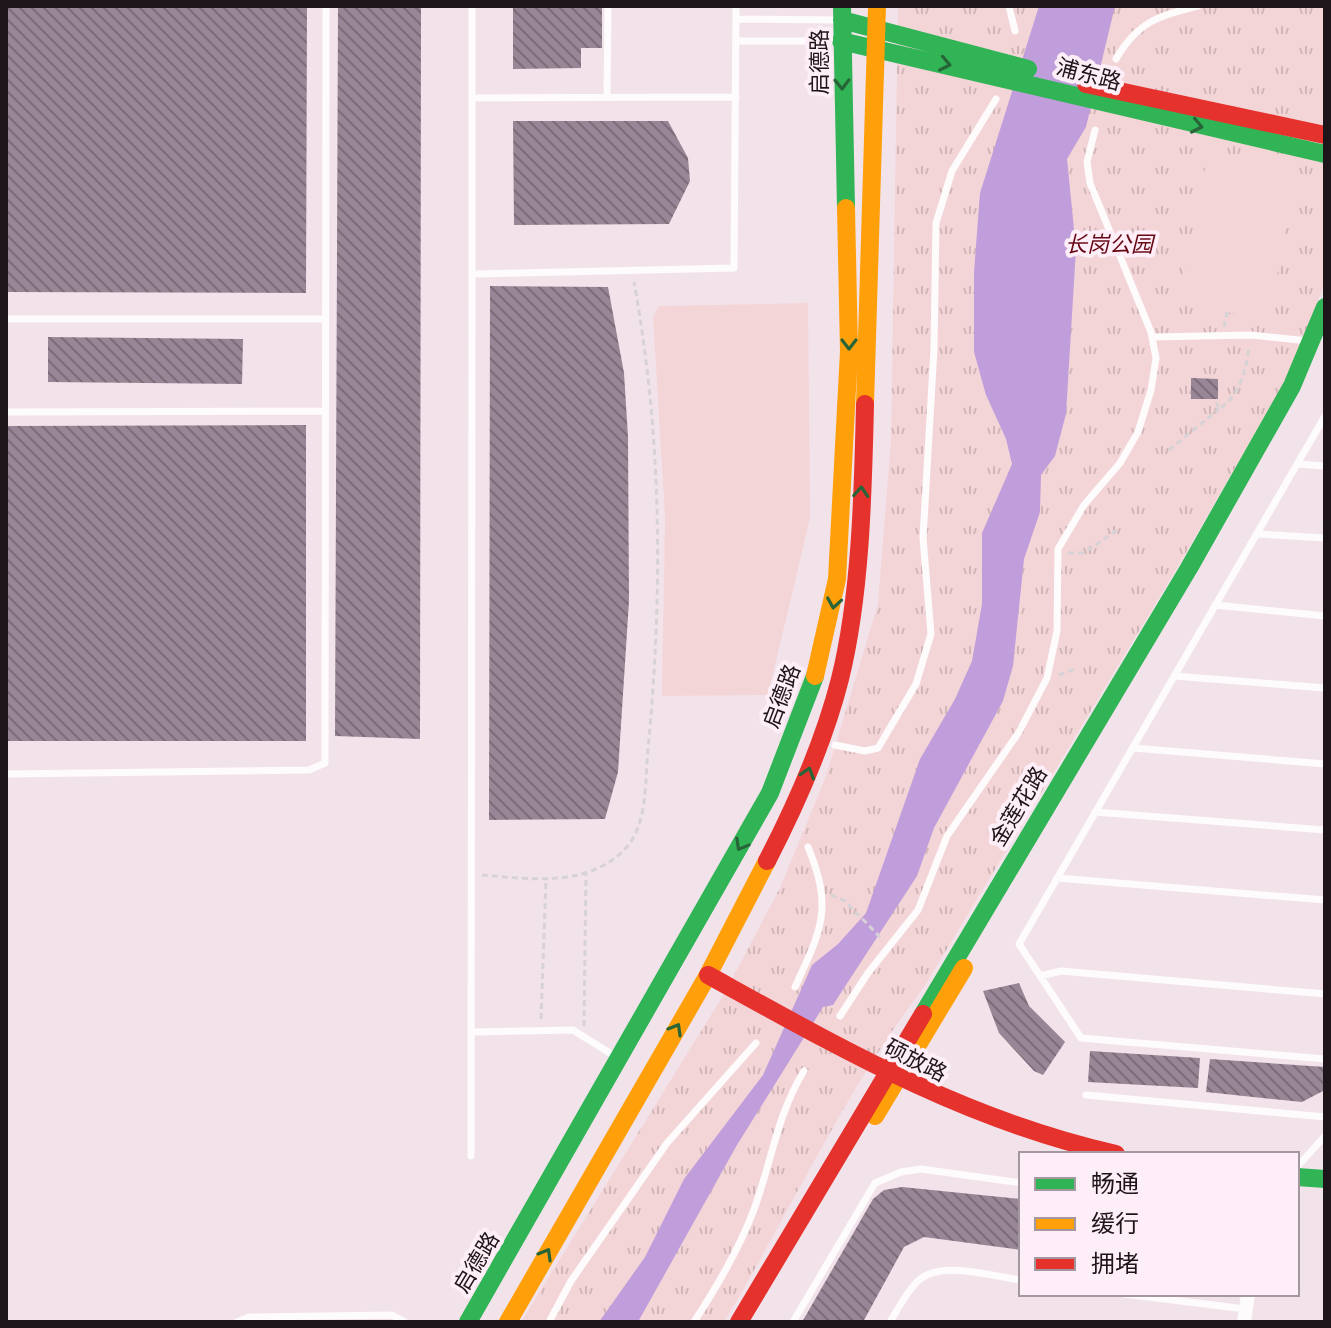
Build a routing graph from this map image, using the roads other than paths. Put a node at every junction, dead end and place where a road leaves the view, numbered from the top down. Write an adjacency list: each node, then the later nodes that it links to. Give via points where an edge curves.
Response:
1 (326, 6): 26 (lane)
2 (472, 6): 18 (lane)
3 (608, 6): 16 (lane)
4 (736, 6): 9 (lane)
5 (877, 6): 10 (street)
6 (1009, 6): 11 (lane)
7 (1198, 6): 15 (lane, via 1153,17)
8 (842, 13): 9 (lane); 10 (street, 浦东路); 13 (street, 启德路)
9 (736, 19): 12 (lane)
10 (877, 28): 14 (street); 21 (street, 浦东路, via 1098,87)
11 (1015, 31)
12 (736, 41): 13 (lane); 17 (lane)
13 (841, 41): 14 (street, 浦东路); 57 (street, 启德路, one-way to 57, via 849,351 833,612 818,669 770,793)
14 (877, 49): 22 (street, 浦东路, one-way to 22); 49 (street, one-way to 14, via 800,797 840,679 852,606 864,450)
15 (1116, 59)
16 (607, 97): 17 (lane); 18 (lane)
17 (736, 97): 23 (lane, via 734,268)
18 (472, 98): 23 (lane)
19 (996, 99): 40 (lane, via 952,171 936,223 923,530 931,623 928,647 916,684 878,748)
20 (1095, 130): 27 (lane, via 1087,162 1090,183)
21 (1325, 135)
22 (1325, 154)
23 (472, 274): 54 (lane)
24 (1325, 307): 28 (street, 金莲花路)
25 (6, 319): 26 (lane)
26 (323, 319): 29 (lane)
27 (1152, 337): 28 (lane, via 1222,334); 53 (lane, via 1155,369 1138,432 1084,505 1058,552 1057,631 1047,678 1019,732 947,836 918,910)
28 (1318, 342): 59 (street, 金莲花路, via 1224,526)
29 (324, 411): 30 (lane); 43 (lane, via 325,763 309,770)
30 (6, 412)
31 (1325, 416): 32 (lane)
32 (1298, 464): 33 (lane); 34 (lane)
33 (1325, 466)
34 (1258, 534): 35 (lane); 36 (lane)
35 (1325, 538)
36 (1215, 605): 37 (lane); 38 (lane)
37 (1325, 616)
38 (1174, 676): 39 (lane); 41 (lane)
39 (1325, 688)
40 (835, 745)
41 (1133, 748): 42 (lane); 44 (lane)
42 (1325, 764)
43 (6, 774)
44 (1095, 812): 45 (lane); 47 (lane)
45 (1325, 830)
46 (808, 847): 51 (lane, via 822,882 822,918)
47 (1057, 878): 48 (lane); 50 (lane, via 1019,944)
48 (1325, 900)
49 (708, 975): 59 (street, 硕放路); 77 (street, one-way to 49)
50 (1040, 976): 52 (lane, via 1061,971); 56 (lane, via 1081,1038)
51 (795, 987)
52 (1325, 994)
53 (840, 1016)
54 (471, 1032): 57 (lane, via 573,1030); 64 (lane)
55 (756, 1043): 78 (lane, via 667,1143 571,1281)
56 (1325, 1059)
57 (621, 1060): 76 (street, 启德路)
58 (804, 1071): 79 (lane, via 784,1110 753,1212 728,1269)
59 (892, 1076): 63 (street, 硕放路, via 1010,1129); 80 (street, 金莲花路); 81 (street, 金莲花路)
60 (1086, 1095): 61 (lane)
61 (1325, 1117)
62 (1325, 1136): 65 (lane)
63 (1108, 1152)
64 (471, 1156)
65 (1299, 1165)
66 (1299, 1177): 67 (street)
67 (1325, 1179)
68 (1019, 1183): 82 (lane, via 921,1169 875,1183)
69 (1019, 1280): 83 (lane, via 944,1270 930,1273 916,1282)
70 (1141, 1296): 71 (lane)
71 (1246, 1308)
72 (377, 1315): 73 (lane, via 249,1317); 74 (lane); 75 (lane)
73 (237, 1322)
74 (370, 1322)
75 (405, 1322)
76 (468, 1322)
77 (508, 1322)
78 (549, 1322)
79 (694, 1322)
80 (739, 1322)
81 (753, 1322)
82 (793, 1322)
83 (890, 1322)

